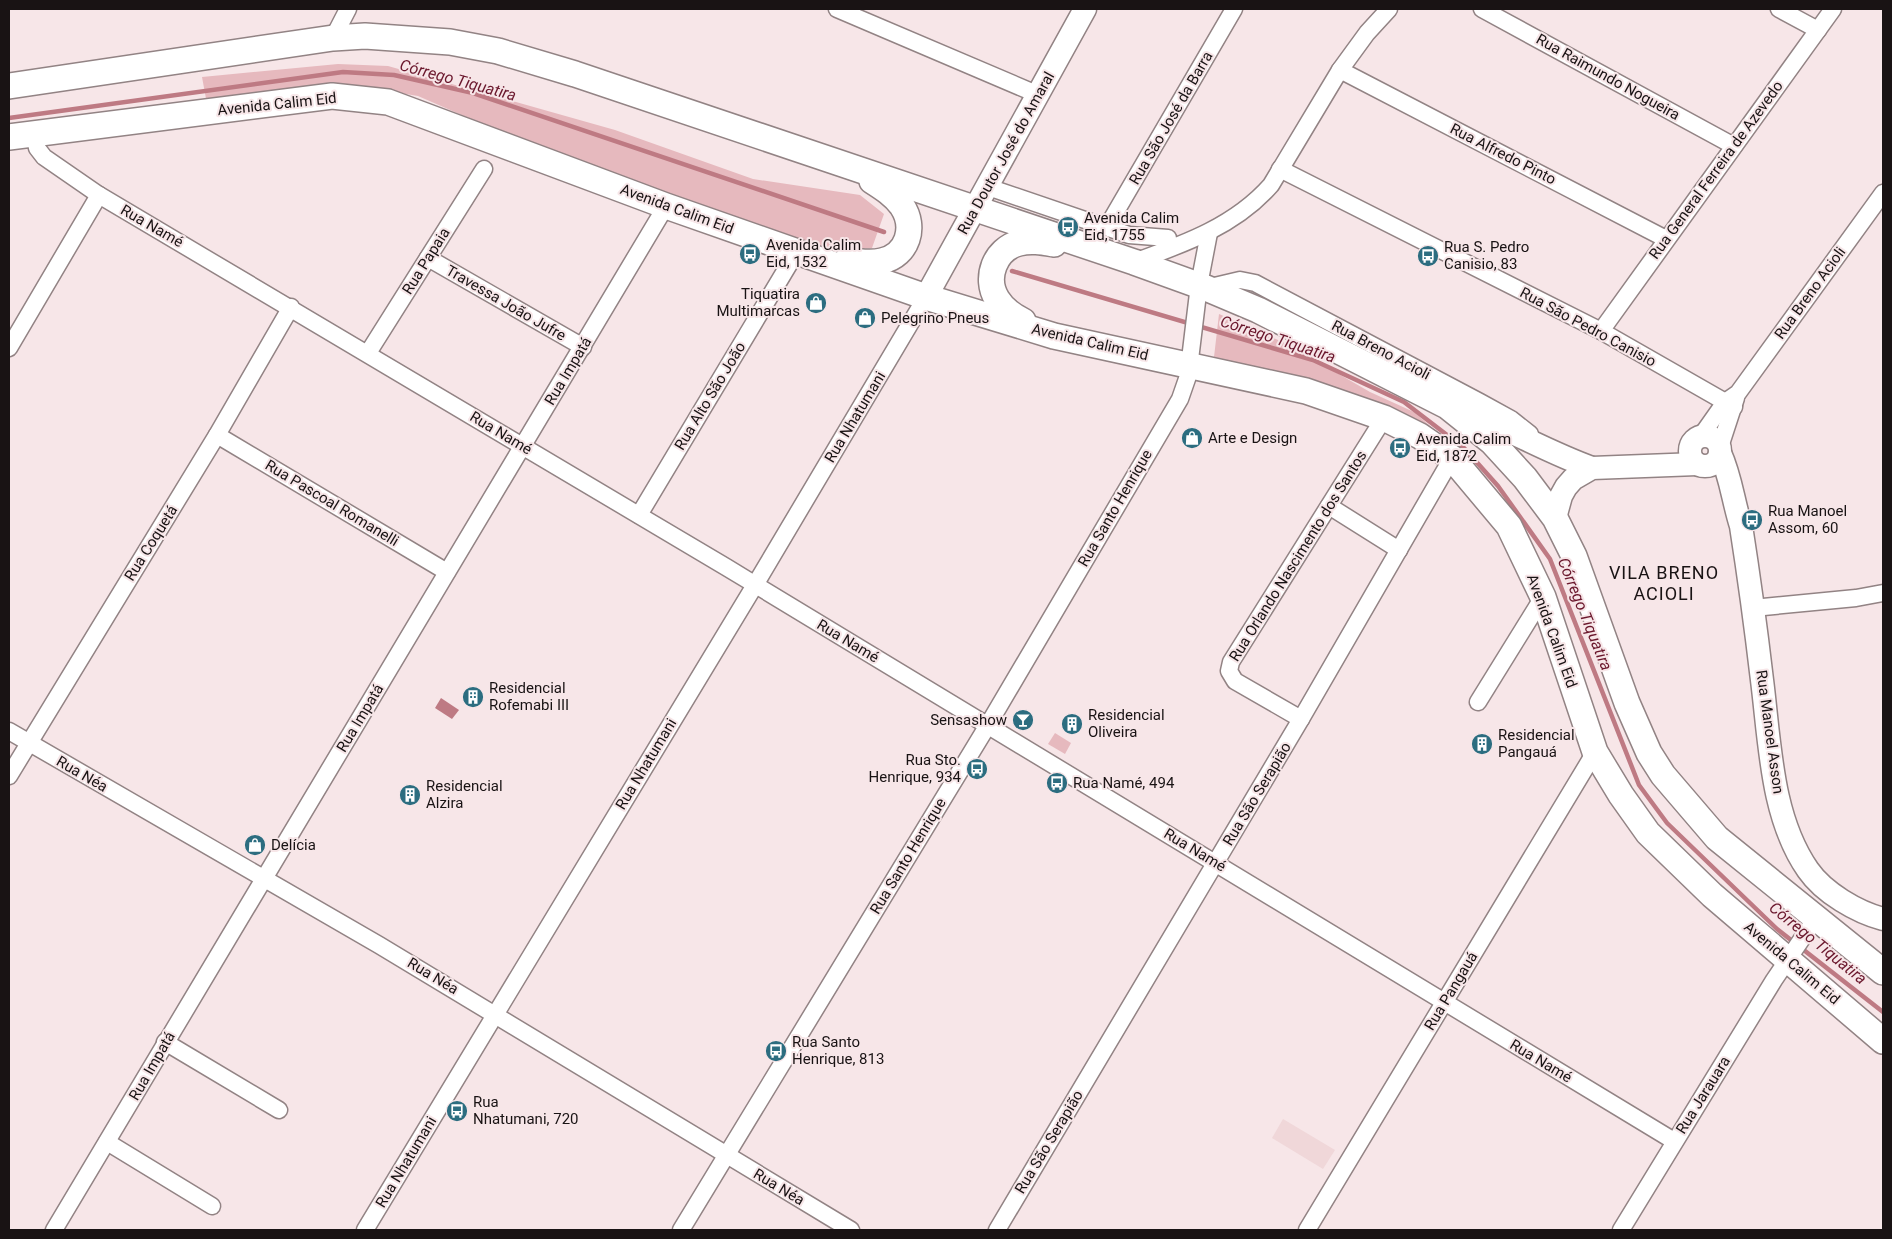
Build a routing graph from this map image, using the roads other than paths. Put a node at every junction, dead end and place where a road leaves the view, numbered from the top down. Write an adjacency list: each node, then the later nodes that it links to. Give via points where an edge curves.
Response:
1 (348, 9): 10 (street)
2 (837, 9): 13 (street)
3 (1085, 9): 13 (street, Rua Doutor José do Amaral)
4 (1234, 9): 25 (street, Rua São José da Barra)
5 (1389, 9): 11 (street)
6 (1482, 9): 16 (street, Rua Raimundo Nogueira)
7 (1779, 9): 9 (street)
8 (1834, 9): 9 (street, Rua General Ferreira de Azevedo)
9 (1818, 30): 16 (street, Rua General Ferreira de Azevedo)
10 (333, 38): 12 (main road); 17 (main road, via 396,37 498,51)
11 (1340, 70): 19 (street); 28 (street, Rua Alfredo Pinto)
12 (9, 86)
13 (1039, 95): 20 (street, Rua Doutor José do Amaral)
14 (34, 133): 15 (main road, Avenida Calim Eid); 22 (street, Rua Namé, via 37,148 44,157); 23 (main road, Avenida Calim Eid, via 332,96 359,98 388,102 416,111)
15 (9, 137)
16 (1734, 146): 28 (street, Rua General Ferreira de Azevedo)
17 (851, 168): 24 (main road); 30 (main road, via 885,189 901,204 909,227 905,244 888,259 869,263)
18 (484, 169): 31 (street, Rua Papaia)
19 (1280, 169): 26 (street, via 1256,201); 36 (street, Rua São Pedro Canisio)
20 (988, 187): 24 (street, Rua Doutor José do Amaral); 25 (street)
21 (1883, 193): 42 (street, Rua Breno Acioli)
22 (100, 195): 35 (street, Rua Namé); 39 (street)
23 (666, 206): 30 (main road, Avenida Calim Eid); 38 (street, Rua Impatá)
24 (976, 208): 29 (main road); 34 (street, Rua Doutor José do Amaral)
25 (1107, 227): 27 (street, via 1148,238)
26 (1209, 232): 32 (street); 33 (street, Rua Santo Henrique)
27 (1168, 238)
28 (1666, 239): 36 (street, Rua General Ferreira de Azevedo)
29 (1096, 250): 32 (main road); 37 (main road, via 1025,242 1004,251 994,265 993,288 1001,304 1017,318)
30 (798, 251): 34 (main road, Avenida Calim Eid); 52 (street, Rua Alto São João)
31 (428, 258): 38 (street, Travessa João Jufre); 40 (street, Rua Papaia)
32 (1134, 262): 33 (main road)
33 (1203, 286): 41 (street, Rua Santo Henrique, via 1196,311); 43 (main road, via 1258,310); 47 (street, Rua Breno Acioli, via 1240,280 1255,283 1511,419)
34 (926, 297): 37 (main road, Avenida Calim Eid); 56 (street, Rua Nhatumani)
35 (291, 307): 40 (street, Rua Namé); 45 (street, Rua Coquetá)
36 (1601, 332): 42 (street, Rua São Pedro Canisio)
37 (1054, 336): 41 (main road, Avenida Calim Eid)
38 (583, 347): 46 (street, Rua Impatá)
39 (9, 348)
40 (368, 352): 46 (street, Rua Namé)
41 (1191, 357): 44 (main road, Avenida Calim Eid); 62 (street, Rua Santo Henrique, via 1180,399)
42 (1732, 401): 48 (street, Rua Breno Acioli); 48 (street, Rua Breno Acioli)
43 (1448, 406): 47 (street, Rua Breno Acioli, via 1489,420); 53 (main road, via 1506,456)
44 (1384, 418): 49 (main road, Avenida Calim Eid, via 1420,436); 51 (street, Rua Orlando Nascimento dos Santos)
45 (217, 435): 55 (street, Rua Pascoal Romanelli); 64 (street, Rua Coquetá)
46 (522, 446): 52 (street, Rua Namé); 55 (street, Rua Impatá)
47 (1546, 450): 50 (street, Rua Breno Acioli)
48 (1706, 452): 50 (street, Rua Breno Acioli, via 1646,465); 59 (street, Rua Manoel Asson, via 1733,500 1741,526)
49 (1452, 458): 54 (street, Rua São Serapião); 58 (main road, Avenida Calim Eid, via 1509,526)
50 (1592, 468): 53 (street, via 1566,487)
51 (1329, 506): 54 (street); 61 (street, Rua Orlando Nascimento dos Santos, via 1229,670 1234,681)
52 (639, 515): 56 (street, Rua Namé)
53 (1555, 518): 69 (main road, via 1574,556 1627,703 1649,753 1663,775 1718,838)
54 (1399, 550): 61 (street, Rua São Serapião)
55 (447, 572): 68 (street, Rua Impatá)
56 (755, 585): 62 (street, Rua Namé); 74 (street, Rua Nhatumani)
57 (1883, 593): 59 (street)
58 (1543, 596): 60 (street); 65 (main road, Avenida Calim Eid)
59 (1753, 608): 70 (street, Rua Manoel Asson, via 1772,759 1794,846 1815,879 1850,905)
60 (1478, 702)
61 (1301, 719): 67 (street, Rua São Serapião)
62 (988, 725): 67 (street, Rua Namé); 80 (street, Rua Santo Henrique)
63 (9, 731): 64 (street, Rua Néa)
64 (29, 743): 66 (street, Rua Coquetá); 68 (street, Rua Néa)
65 (1594, 752): 71 (main road, Avenida Calim Eid, via 1648,833 1678,864); 73 (street, Rua Pangauá)
66 (9, 776)
67 (1216, 862): 73 (street, Rua Namé); 86 (street, Rua São Serapião)
68 (264, 878): 74 (street, Rua Néa); 76 (street, Rua Impatá)
69 (1816, 918): 71 (street, Rua Jarauara); 72 (main road)
70 (1883, 919)
71 (1787, 960): 75 (main road, Avenida Calim Eid); 78 (street, Rua Jarauara)
72 (1883, 972)
73 (1444, 1003): 78 (street, Rua Namé); 87 (street, Rua Pangauá)
74 (496, 1014): 80 (street, Rua Néa); 83 (street, Rua Nhatumani)
75 (1883, 1041)
76 (165, 1042): 77 (street); 79 (street, Rua Impatá)
77 (279, 1110)
78 (1674, 1141): 88 (street, Rua Jarauara)
79 (107, 1142): 81 (street); 82 (street, Rua Impatá)
80 (726, 1156): 84 (street, Rua Santo Henrique); 85 (street, Rua Néa)
81 (212, 1206)
82 (54, 1230)
83 (365, 1230)
84 (681, 1230)
85 (852, 1230)
86 (997, 1230)
87 (1307, 1230)
88 (1621, 1230)

